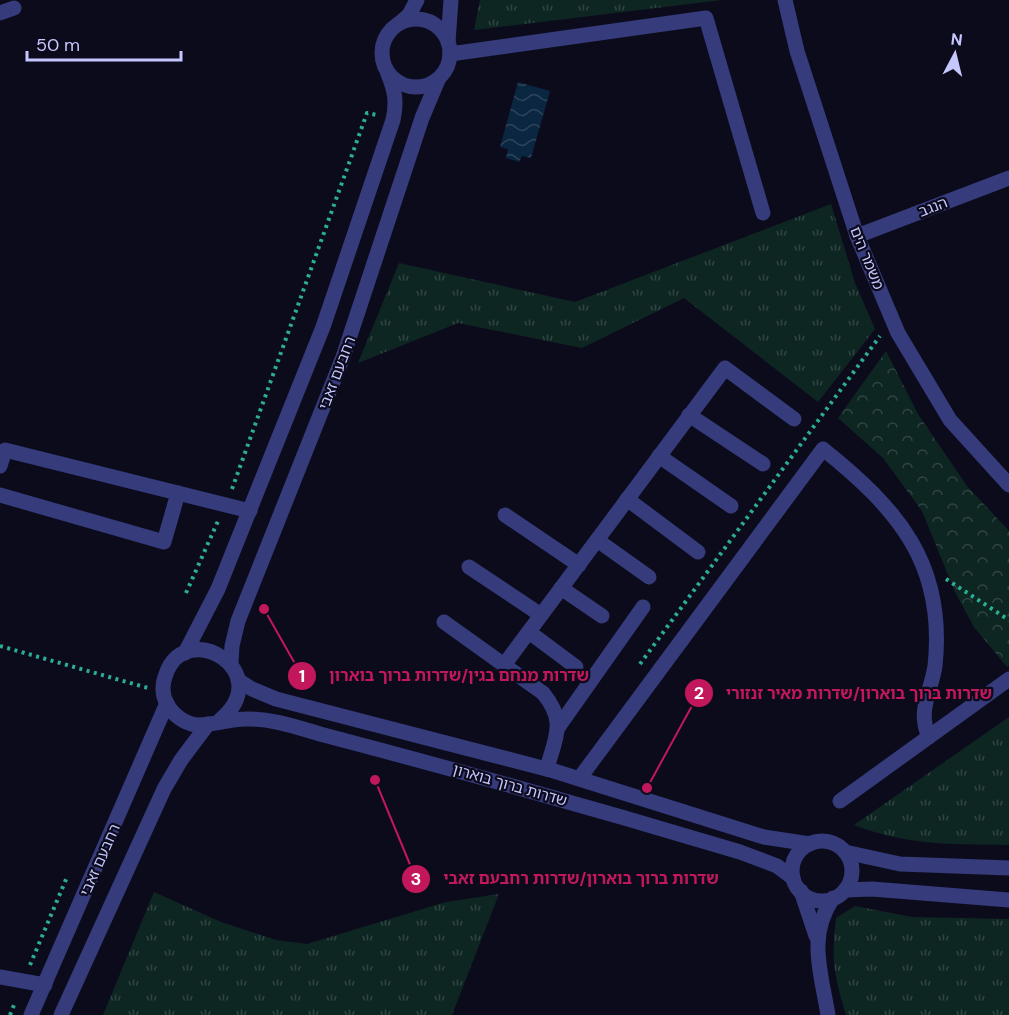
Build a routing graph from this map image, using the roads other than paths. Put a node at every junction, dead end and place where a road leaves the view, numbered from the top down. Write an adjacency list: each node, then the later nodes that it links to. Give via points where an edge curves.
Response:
1 (417, 0): 4 (street)
2 (451, 0): 5 (street)
3 (785, 0): 10 (street, משמר הים, via 797,51)
4 (401, 22): 5 (street, via 412,18 434,24 443,32); 6 (street, via 382,45 381,55)
5 (449, 48): 7 (street, via 449,63); 9 (street, via 705,18)
6 (388, 74): 7 (street, via 412,87); 21 (street, רחבעם זאבי, via 396,105 388,138 324,327)
7 (438, 80): 35 (street, רחבעם זאבי, via 343,357 238,621)
8 (1009, 178): 10 (street, הנגב)
9 (763, 213)
10 (857, 236): 16 (street, משמר הים, via 892,320 950,420)
11 (689, 416): 12 (street, via 725,368); 13 (street); 14 (street)
12 (794, 419)
13 (659, 456): 19 (street); 20 (street)
14 (763, 464)
15 (0, 466): 17 (street, via 5,450)
16 (1009, 485)
17 (178, 493): 18 (street, via 164,542); 21 (street)
18 (0, 495)
19 (627, 499): 23 (street); 24 (street)
20 (731, 506)
21 (250, 511): 34 (street, רחבעם זאבי, via 218,589)
22 (504, 515): 25 (street)
23 (597, 540): 25 (street); 27 (street)
24 (698, 552)
25 (579, 565): 28 (street)
26 (469, 567): 30 (street)
27 (649, 577)
28 (561, 588): 30 (street); 31 (street)
29 (643, 607): 42 (street)
30 (541, 615): 33 (street)
31 (602, 616)
32 (444, 622): 36 (street)
33 (529, 632): 36 (street); 37 (street)
34 (185, 652): 35 (street, via 209,650); 40 (street, via 168,669)
35 (231, 663): 38 (street)
36 (504, 665): 42 (street, via 553,705 559,719)
37 (576, 667)
38 (238, 680): 41 (street, via 237,700 230,712); 44 (street, שדרות ברוך בוארון, via 276,699)
39 (1009, 680): 43 (street)
40 (165, 698): 41 (street, via 183,721); 55 (street, רחבעם זאבי)
41 (214, 722): 50 (street, שדרות ברוך בוארון, via 272,722 497,781 740,852 777,866); 57 (street, רחבעם זאבי, via 164,789)
42 (557, 729): 44 (street)
43 (929, 737): 45 (street, via 923,710 934,670 938,631 934,595 923,563 906,532 884,505 823,449); 46 (street)
44 (547, 769): 45 (street, שדרות ברוך בוארון)
45 (579, 779): 47 (street, שדרות ברוך בוארון, via 764,837)
46 (840, 801)
47 (810, 844): 48 (street, via 828,841); 50 (street, via 796,856 793,865)
48 (846, 852): 49 (street, via 900,864); 51 (street, via 852,871)
49 (1009, 868)
50 (797, 884): 51 (street, via 817,900); 53 (street)
51 (839, 894): 52 (street, via 872,889); 53 (street, via 824,912)
52 (1009, 900)
53 (817, 939): 58 (street)
54 (0, 977): 55 (street)
55 (45, 985): 56 (street, רחבעם זאבי)
56 (31, 1015)
57 (61, 1015)
58 (828, 1015)

